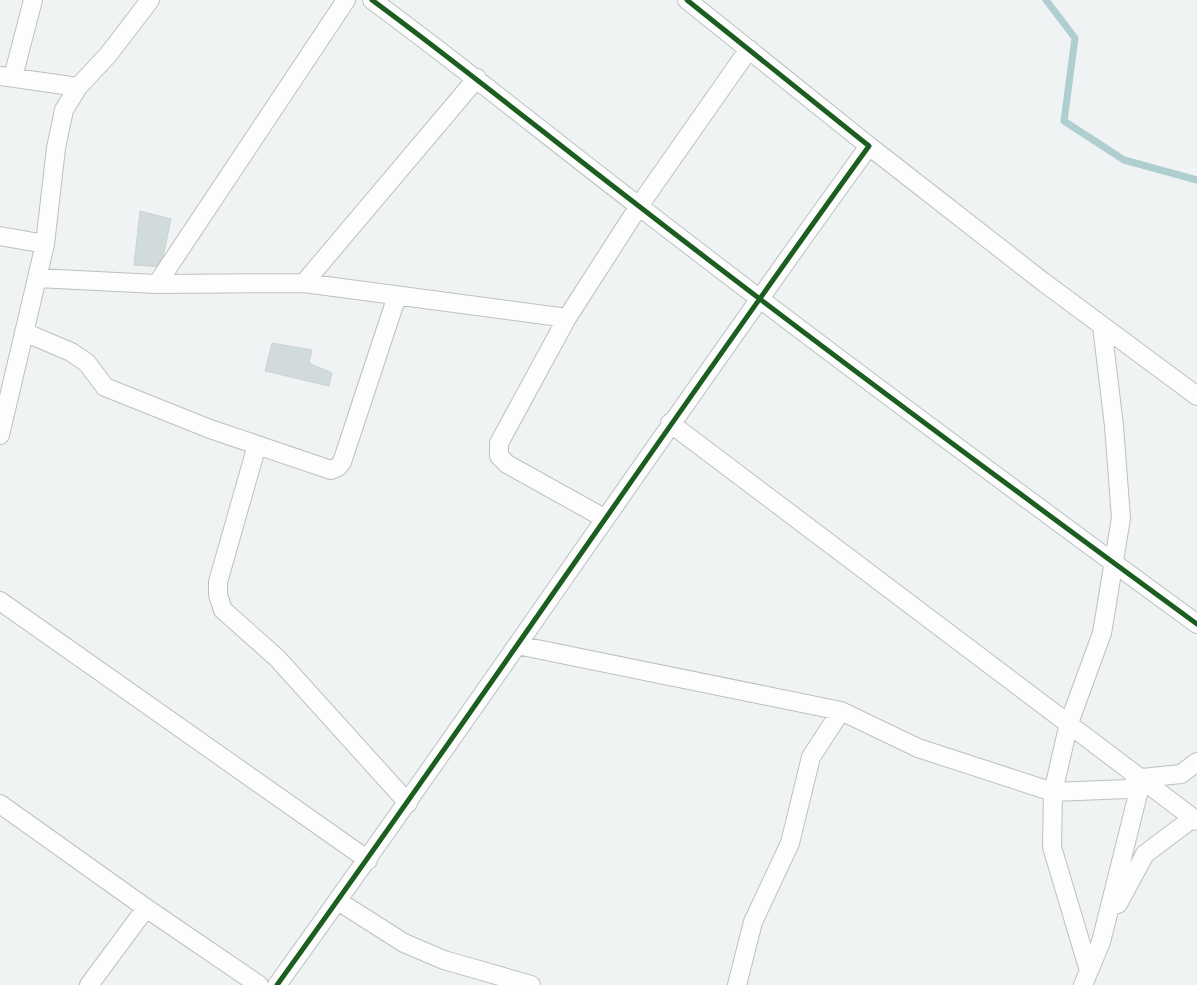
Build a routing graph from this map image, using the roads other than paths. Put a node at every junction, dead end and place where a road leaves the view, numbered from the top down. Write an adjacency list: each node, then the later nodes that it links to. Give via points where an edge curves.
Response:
1 (33, 0): 7 (street)
2 (150, 0): 9 (street, via 108,56)
3 (346, 0): 16 (street)
4 (372, 0): 8 (street)
5 (687, 0): 6 (street)
6 (749, 49): 10 (street); 11 (street)
7 (6, 77): 9 (street)
8 (478, 78): 11 (street); 15 (street)
9 (78, 87): 13 (street, via 64,110 56,148)
10 (869, 146): 18 (street); 20 (street)
11 (639, 206): 18 (street); 19 (street)
12 (0, 236): 13 (street)
13 (45, 244): 14 (street)
14 (38, 278): 16 (street); 21 (street)
15 (304, 283): 16 (street); 17 (street)
16 (157, 284)
17 (397, 296): 19 (street); 26 (street, via 338,467 331,470)
18 (759, 298): 24 (street); 28 (street)
19 (567, 318): 27 (street, via 499,443 499,456 507,464)
20 (1102, 326): 23 (street); 28 (street, via 1121,518)
21 (24, 332): 22 (street); 26 (street, via 79,357 105,387)
22 (5, 389): 25 (street)
23 (1197, 396)
24 (670, 423): 27 (street); 33 (street)
25 (0, 435)
26 (257, 445): 37 (street, via 218,582 218,595 224,610 277,658)
27 (604, 518): 31 (street)
28 (1114, 564): 30 (street); 33 (street, via 1102,633)
29 (0, 602): 40 (street)
30 (1197, 624)
31 (517, 645): 32 (street); 37 (street)
32 (842, 711): 36 (street, via 918,748); 49 (street, via 811,757 790,843 752,922)
33 (1069, 723): 35 (street); 36 (street)
34 (1197, 762): 35 (street, via 1181,774)
35 (1142, 778): 36 (street, via 1128,789); 39 (street); 43 (street)
36 (1053, 792): 44 (street, via 1052,847)
37 (408, 803): 40 (street)
38 (2, 810): 42 (street)
39 (1195, 819): 43 (street, via 1144,854)
40 (368, 860): 41 (street)
41 (338, 901): 47 (street); 48 (street, via 404,943 444,960)
42 (146, 908): 45 (street); 46 (street)
43 (1105, 926): 44 (street)
44 (1086, 978)
45 (89, 985)
46 (259, 985)
47 (277, 985)
48 (531, 985)
49 (737, 985)

